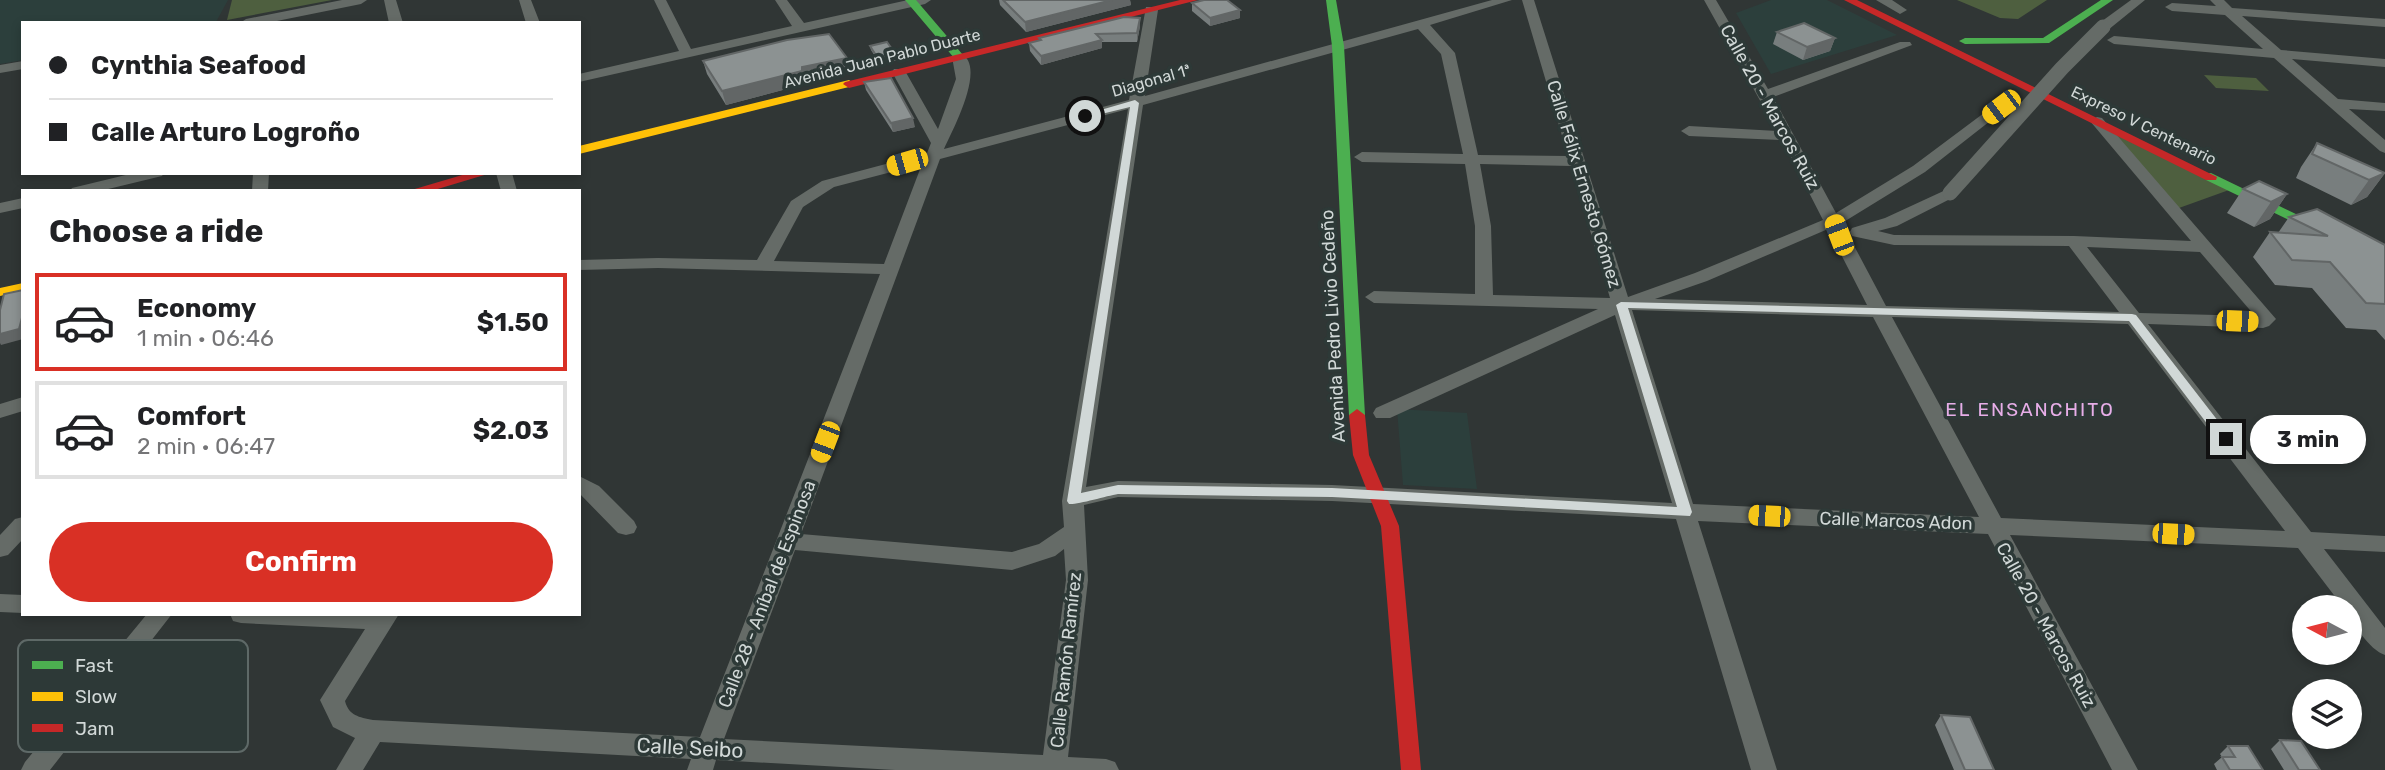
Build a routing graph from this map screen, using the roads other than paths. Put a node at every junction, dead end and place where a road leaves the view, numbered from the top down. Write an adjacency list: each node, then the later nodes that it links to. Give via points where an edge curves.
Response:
1 (361, 0): 23 (street)
2 (390, 0): 24 (street)
3 (525, 0): 25 (street)
4 (660, 0): 33 (street)
5 (780, 0): 28 (street)
6 (1193, 0): 18 (main road, Avenida Juan Pablo Duarte)
7 (1331, 0): 32 (main road, Avenida Pedro Livio Cedeño)
8 (1506, 0): 27 (street, Diagonal 1ª)
9 (1528, 0): 55 (street, Calle Félix Ernesto Gómez)
10 (1710, 0): 41 (street, Calle 20 - Marcos Ruiz)
11 (1837, 0): 22 (street, Expreso V Centenario)
12 (1849, 0): 22 (main road, Expreso V Centenario)
13 (1881, 0): 22 (main road, Expreso V Centenario)
14 (2108, 0): 30 (main road, via 2045,41)
15 (2140, 0): 63 (street, bridge, via 2103,27 2062,68 1950,193 1891,222)
16 (2216, 0): 21 (street)
17 (916, 1): 28 (street); 35 (main road)
18 (1172, 2): 20 (main road, Avenida Juan Pablo Duarte)
19 (2172, 7): 21 (street)
20 (1151, 10): 35 (main road, Avenida Juan Pablo Duarte); 42 (street, Calle Ramón Ramírez)
21 (2230, 11): 26 (street); 34 (street)
22 (1894, 14): 30 (main road, Expreso V Centenario); 46 (main road, Expreso V Centenario)
23 (264, 21)
24 (395, 21)
25 (532, 21)
26 (2385, 23)
27 (1421, 24): 32 (street, Diagonal 1ª); 54 (street, via 1448,53)
28 (800, 28): 33 (street)
29 (2114, 40): 34 (street)
30 (1965, 41): 47 (main road, Expreso V Centenario)
31 (1905, 45): 41 (street)
32 (1338, 46): 42 (street, Diagonal 1ª); 81 (main road, Avenida Pedro Livio Cedeño, via 1356,413 1363,463)
33 (687, 54): 40 (street)
34 (2280, 55): 36 (street); 43 (street)
35 (959, 57): 39 (main road, Avenida Juan Pablo Duarte); 50 (street, Calle 28 - Aníbal de Espinosa, via 965,74 962,89)
36 (2385, 63)
37 (21, 65): 38 (street)
38 (0, 69)
39 (899, 72): 50 (street); 52 (main road, Avenida Juan Pablo Duarte)
40 (581, 78)
41 (1766, 95): 49 (street, Calle 20 - Marcos Ruiz)
42 (1135, 103): 50 (street, Diagonal 1ª); 82 (street, Calle Ramón Ramírez)
43 (2333, 103): 45 (street); 51 (street)
44 (2001, 107): 63 (street)
45 (2385, 107)
46 (2097, 121): 65 (street); 66 (main road, Expreso V Centenario)
47 (2140, 124)
48 (1689, 131): 49 (street)
49 (1787, 136): 63 (street, Calle 20 - Marcos Ruiz)
50 (936, 148): 68 (street, Diagonal 1ª, via 811,193 797,204); 69 (street, Calle 28 - Aníbal de Espinosa)
51 (2385, 148)
52 (581, 150)
53 (1362, 158): 54 (street)
54 (1472, 159): 55 (street); 73 (street, via 1483,226)
55 (1577, 161): 74 (street, Calle Félix Ernesto Gómez)
56 (139, 175): 58 (street)
57 (477, 175): 60 (main road)
58 (105, 179): 59 (street)
59 (82, 189)
60 (422, 189)
61 (21, 203): 62 (street)
62 (0, 208)
63 (1844, 229): 64 (street, via 1894,240); 74 (street); 75 (street, Calle 20 - Marcos Ruiz)
64 (2074, 241): 65 (street); 76 (street)
65 (2206, 247): 76 (street, via 2267,319)
66 (2385, 262)
67 (581, 265): 68 (street)
68 (762, 266): 69 (street)
69 (890, 269): 88 (street, Calle 28 - Aníbal de Espinosa)
70 (21, 287): 71 (main road)
71 (0, 292)
72 (1374, 297): 73 (street)
73 (1484, 299): 74 (street)
74 (1621, 305): 75 (street); 79 (street); 83 (street, Calle Félix Ernesto Gómez)
75 (1879, 311): 76 (street); 84 (street, Calle 20 - Marcos Ruiz)
76 (2132, 317): 89 (street)
77 (21, 405): 78 (street)
78 (0, 411)
79 (1384, 413)
80 (581, 484): 86 (street)
81 (1379, 496): 82 (street, Calle Marcos Adon, via 1118,489); 83 (street, Calle Marcos Adon); 106 (main road, Avenida Pedro Livio Cedeño, via 1391,539)
82 (1073, 501): 87 (street, Calle Ramón Ramírez)
83 (1685, 512): 84 (street, Calle Marcos Adon); 107 (street, Calle Félix Ernesto Gómez)
84 (1992, 525): 89 (street, Calle Marcos Adon); 108 (street, Calle 20 - Marcos Ruiz)
85 (21, 527): 91 (street)
86 (626, 527)
87 (1073, 532): 88 (street, via 1047,550 1013,561); 102 (street, Calle Ramón Ramírez, via 1077,580)
88 (787, 541): 101 (street, Calle 28 - Aníbal de Espinosa)
89 (2303, 541): 90 (street, Calle Marcos Adon); 98 (street)
90 (2385, 544)
91 (0, 549)
92 (0, 603): 93 (street)
93 (21, 604)
94 (159, 616): 97 (street)
95 (314, 616): 96 (street)
96 (386, 618): 99 (street, Calle Seibo, via 332,700 336,716 347,726)
97 (140, 640)
98 (2385, 645)
99 (373, 731): 101 (street, Calle Seibo); 104 (street)
100 (49, 752): 103 (street)
101 (704, 760): 102 (street, Calle Seibo)
102 (1054, 769): 105 (street, Calle Seibo)
103 (34, 770)
104 (349, 770)
105 (1105, 770)
106 (1411, 770)
107 (1764, 770)
108 (2125, 770)

